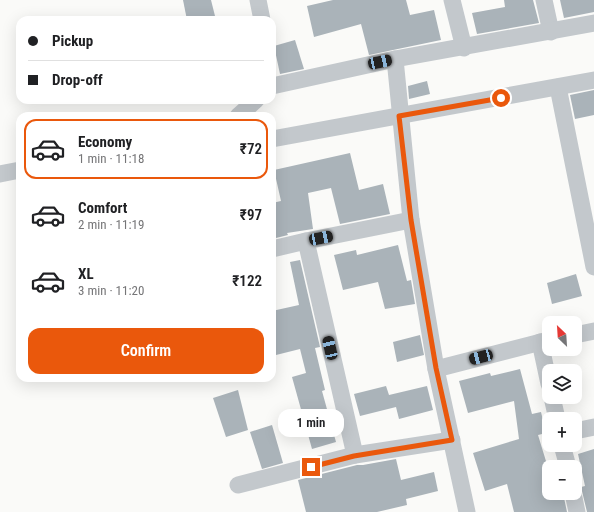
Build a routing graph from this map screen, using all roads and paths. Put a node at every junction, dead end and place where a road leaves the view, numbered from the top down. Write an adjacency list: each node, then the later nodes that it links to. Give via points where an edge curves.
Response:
1 (258, 0): 4 (street)
2 (452, 0): 7 (street)
3 (544, 0): 6 (street)
4 (261, 16)
5 (594, 24): 6 (street)
6 (551, 32): 7 (street)
7 (464, 48): 8 (street)
8 (395, 59): 10 (street); 14 (street)
9 (594, 80): 11 (street)
10 (276, 83)
11 (558, 87): 14 (street); 21 (street)
12 (252, 104): 13 (street)
13 (242, 112)
14 (399, 116): 15 (street); 18 (street)
15 (276, 137)
16 (16, 171): 17 (street)
17 (0, 174)
18 (411, 220): 19 (street); 25 (street)
19 (306, 241): 20 (street); 29 (street)
20 (276, 248)
21 (594, 267)
22 (594, 331): 23 (street)
23 (582, 334)
24 (542, 342): 25 (street)
25 (436, 368): 28 (street)
26 (594, 428): 27 (street)
27 (582, 431)
28 (452, 440): 29 (street); 32 (street)
29 (354, 456): 30 (street)
30 (238, 485)
31 (574, 500): 33 (street)
32 (467, 512)
33 (577, 512)

